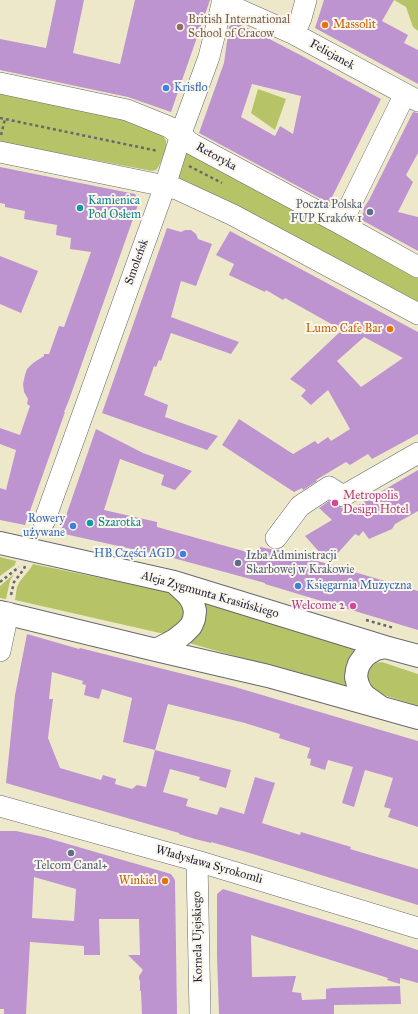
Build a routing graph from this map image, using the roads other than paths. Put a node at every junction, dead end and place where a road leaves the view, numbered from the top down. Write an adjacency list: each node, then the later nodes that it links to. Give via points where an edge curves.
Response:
1 (306, 0): 3 (street)
2 (223, 1): 3 (street, Felicjanek); 6 (street, Smoleńsk, via 209,57)
3 (294, 34): 5 (street, Felicjanek)
4 (0, 83): 6 (street, Retoryka, via 127,110 169,128)
5 (411, 98): 9 (street)
6 (181, 136): 8 (street, Smoleńsk); 9 (street, Retoryka)
7 (0, 152): 8 (street)
8 (165, 186): 11 (street, via 233,215); 13 (street, Smoleńsk)
9 (341, 224): 10 (street, Retoryka)
10 (418, 268)
11 (418, 314)
12 (418, 453): 14 (street, via 343,496 329,487 300,506)
13 (44, 522)
14 (276, 538)
15 (0, 543): 16 (main road, Aleja Zygmunta Krasińskiego)
16 (174, 582): 18 (main road, Aleja Zygmunta Krasińskiego); 19 (main road, via 193,603 194,619 184,634)
17 (4, 613): 19 (main road); 20 (street)
18 (385, 647): 21 (main road, Aleja Zygmunta Krasińskiego); 22 (main road, via 376,649 364,657 359,664 356,677 361,691)
19 (156, 650): 22 (main road, via 268,676)
20 (0, 651)
21 (418, 656)
22 (380, 707): 23 (main road)
23 (418, 718)
24 (0, 806): 25 (street, Władysława Syrokomli)
25 (197, 861): 26 (street, Władysława Syrokomli); 27 (street, Kornela Ujejskiego)
26 (418, 928)
27 (200, 1014)

